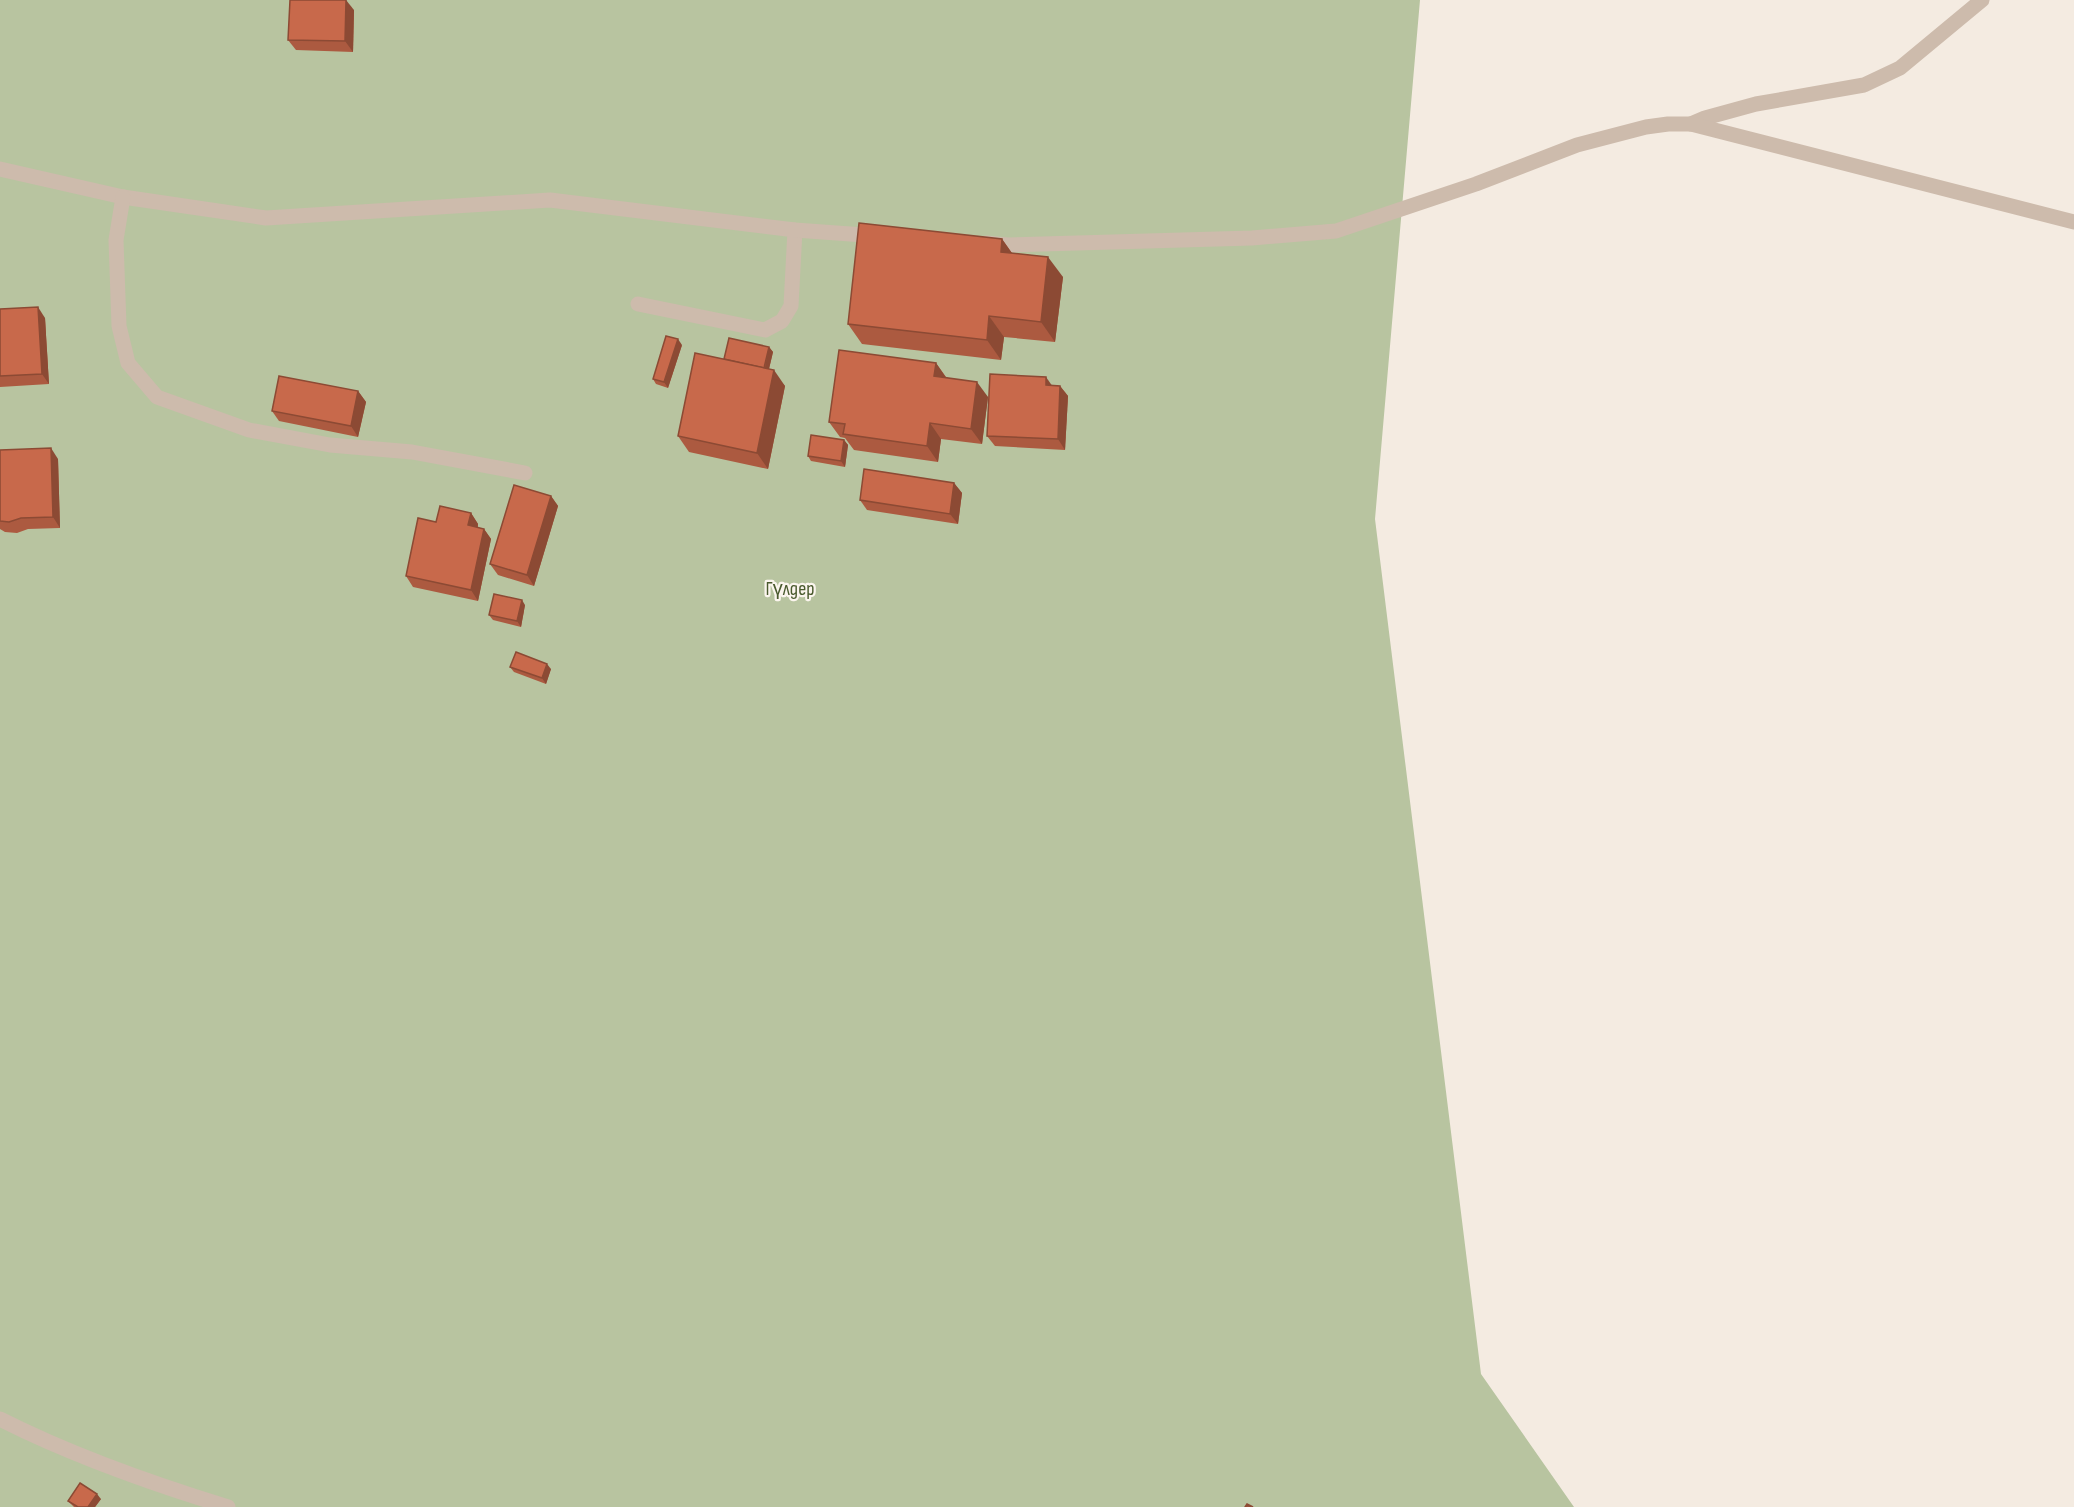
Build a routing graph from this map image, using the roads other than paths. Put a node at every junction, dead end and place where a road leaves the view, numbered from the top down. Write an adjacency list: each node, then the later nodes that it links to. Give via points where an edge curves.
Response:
1 (1982, 0): 2 (street, via 1900,68 1864,85 1756,104)
2 (1691, 124): 5 (street); 8 (street, via 1646,128 1577,146 1336,231 1252,238 1008,245)
3 (0, 169): 4 (street)
4 (123, 197): 6 (street, via 266,218 550,200); 10 (street, via 116,240 119,326 128,363 157,397 249,430 330,445 412,452)
5 (2074, 222)
6 (795, 230): 7 (street); 9 (street, via 791,306 782,321 765,330)
7 (890, 236)
8 (972, 242)
9 (638, 304)
10 (525, 473)
11 (0, 1419): 12 (street, via 48,1444)
12 (228, 1507)

